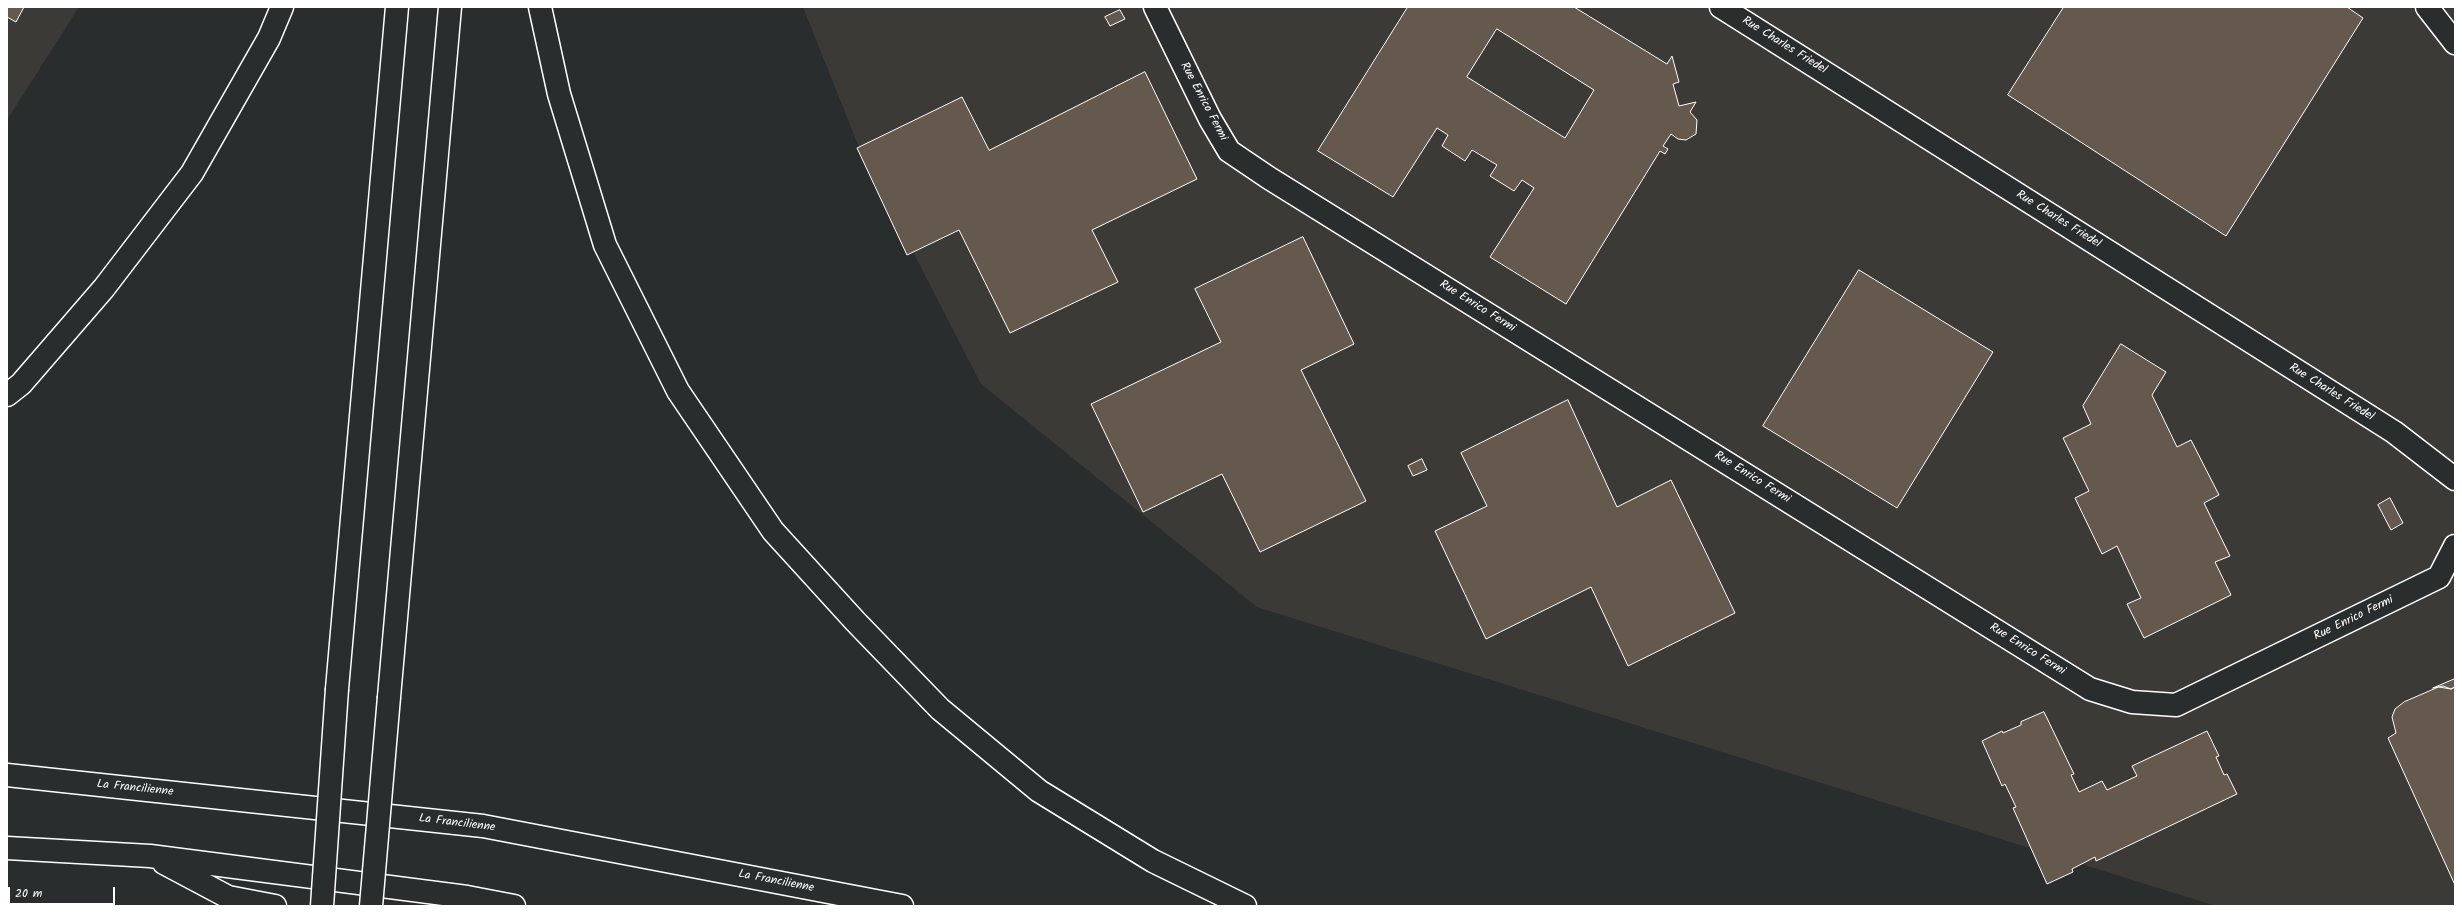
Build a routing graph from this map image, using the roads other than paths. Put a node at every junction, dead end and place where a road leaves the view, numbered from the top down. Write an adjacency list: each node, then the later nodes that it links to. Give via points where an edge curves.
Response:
1 (282, 7): 9 (main road, via 269,38 192,173 104,288 21,384)
2 (397, 7): 16 (main road, bridge, via 337,689)
3 (450, 7): 17 (main road, bridge)
4 (540, 7): 20 (main road, via 559,94 605,245 678,391 773,531 940,709 1039,791 1153,861)
5 (1155, 7): 11 (main road, Rue Enrico Fermi, via 1210,119 1230,151 1282,187 2090,689 2132,702 2176,705 2439,577)
6 (1722, 7): 10 (main road, Rue Charles Friedel, via 2394,432)
7 (2427, 7): 8 (main road)
8 (2455, 43)
9 (7, 395)
10 (2455, 479)
11 (2455, 546)
12 (7, 775): 19 (main road, La Francilienne, via 483,826)
13 (7, 848): 14 (main road)
14 (150, 856): 15 (main road, via 228,897); 18 (main road, via 467,897)
15 (275, 906)
16 (322, 906)
17 (370, 906)
18 (514, 906)
19 (902, 906)
20 (1245, 906)

